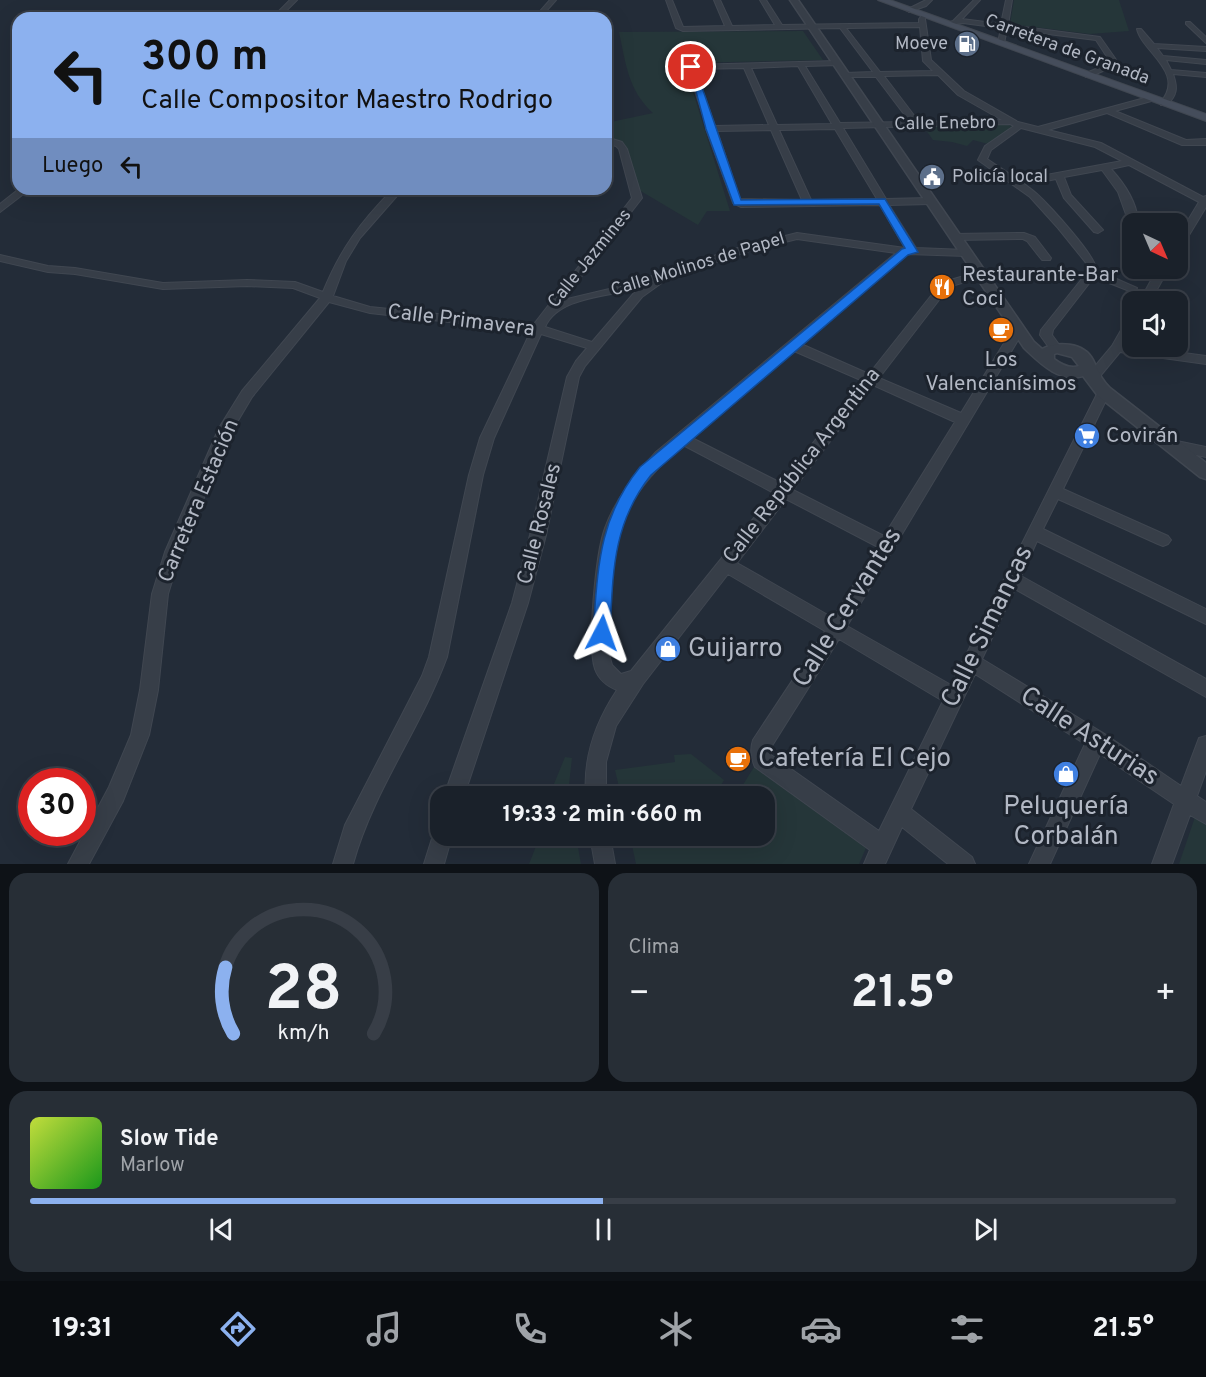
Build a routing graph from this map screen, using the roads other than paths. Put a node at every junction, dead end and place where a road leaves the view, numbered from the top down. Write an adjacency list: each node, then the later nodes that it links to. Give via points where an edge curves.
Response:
1 (294, 0): 12 (street)
2 (553, 0): 13 (street)
3 (669, 0): 21 (street, via 682,29)
4 (717, 0): 21 (street)
5 (763, 0): 22 (street)
6 (794, 0): 19 (street)
7 (882, 0): 11 (main road, Carretera de Granada)
8 (929, 0): 11 (street)
9 (977, 0): 15 (street)
10 (1009, 0): 18 (street)
11 (909, 10): 14 (main road, Carretera de Granada)
12 (281, 12)
13 (542, 12)
14 (925, 15): 15 (main road, Carretera de Granada); 17 (street)
15 (957, 21): 18 (street); 25 (main road, Carretera de Granada)
16 (1188, 23): 24 (street)
17 (922, 26): 20 (street); 34 (street, via 925,57)
18 (1004, 26): 25 (street); 37 (street, via 1098,38 1115,64)
19 (814, 27): 20 (street); 22 (street); 31 (street)
20 (842, 27): 35 (street)
21 (729, 28): 22 (street)
22 (780, 28)
23 (1139, 30): 26 (street)
24 (1206, 41)
25 (1001, 43): 37 (main road, Carretera de Granada)
26 (1152, 46): 27 (street); 28 (street)
27 (1206, 49)
28 (1162, 58): 29 (street); 33 (street)
29 (1206, 62)
30 (800, 63): 31 (street); 32 (street); 46 (street)
31 (837, 63): 36 (street)
32 (746, 65): 47 (street); 48 (street, via 693,66)
33 (1170, 72): 38 (street); 40 (street, via 1172,93)
34 (938, 73): 35 (street); 43 (street, via 961,93)
35 (878, 74): 36 (street); 45 (street)
36 (844, 75): 44 (street)
37 (1089, 75): 39 (main road, Carretera de Granada)
38 (1206, 75)
39 (1152, 99): 40 (main road, Carretera de Granada); 41 (street)
40 (1164, 103): 42 (main road, Carretera de Granada)
41 (1109, 111): 49 (street); 51 (street, via 1191,144)
42 (1206, 118)
43 (1015, 124): 45 (street, Calle Enebro); 49 (street); 71 (street, via 1017,130 988,147 982,160 1034,195 1092,264)
44 (880, 125): 45 (street, Calle Enebro); 46 (street, Calle Enebro); 60 (street)
45 (917, 125)
46 (838, 126): 47 (street, Calle Enebro); 59 (street)
47 (774, 127): 48 (street, Calle Enebro); 61 (street)
48 (710, 129): 61 (street, via 738,204)
49 (1035, 129): 52 (street, via 1098,145)
50 (612, 142): 75 (street, Calle Jazmines, via 623,149 637,198)
51 (1206, 142)
52 (1132, 162): 53 (street); 58 (street)
53 (1105, 168): 54 (street); 63 (street, via 1114,176)
54 (1059, 176): 55 (street); 65 (street, via 1067,196)
55 (1041, 179)
56 (18, 195): 62 (street)
57 (392, 195): 77 (street, Carretera Estación, via 356,237 341,261)
58 (1205, 200): 64 (street)
59 (882, 201): 60 (street); 61 (street); 67 (street)
60 (930, 201): 66 (street)
61 (808, 203)
62 (0, 209)
63 (1133, 213)
64 (1188, 228)
65 (1098, 230)
66 (955, 237): 68 (street); 70 (street, via 1024,236)
67 (909, 252): 68 (street, Calle Molinos de Papel); 73 (street, Calle Molinos de Papel, via 797,236 744,249); 83 (street)
68 (966, 253): 72 (street)
69 (0, 258): 77 (street, Calle Primavera, via 135,283 287,285)
70 (1046, 258)
71 (1091, 272): 74 (street); 86 (street, via 1047,330 1047,338)
72 (981, 274): 81 (street); 92 (street, Calle República Argentina, via 951,283 938,294)
73 (662, 278): 76 (street, Calle Molinos de Papel); 79 (street, Calle Rosales)
74 (1131, 288)
75 (563, 291): 78 (street); 80 (street, Calle Jazmines)
76 (618, 291): 78 (street, Calle Molinos de Papel); 79 (street, via 627,292)
77 (327, 297): 80 (street, Calle Primavera, via 370,310); 122 (street, Carretera Estación, via 247,394 226,428 173,552 160,594 140,735 116,794)
78 (586, 297): 80 (street, Calle Molinos de Papel, via 564,303)
79 (633, 301): 85 (street, Calle Rosales)
80 (535, 324): 85 (street, Calle Primavera); 123 (street, via 487,438 430,679 352,832)
81 (1015, 325): 84 (street); 86 (street); 88 (street, Calle Cervantes)
82 (1122, 339): 87 (street, Calle Simancas)
83 (792, 345): 92 (street); 95 (street)
84 (1029, 345): 86 (street); 88 (street); 89 (street)
85 (594, 346): 114 (street, Calle Rosales, via 573,376 520,603)
86 (1058, 347): 89 (street, via 1047,352); 93 (street, via 1080,355)
87 (1117, 348): 90 (street); 93 (street, Calle Simancas, via 1094,377)
88 (1005, 352): 94 (street, Calle Cervantes)
89 (1047, 360): 91 (street)
90 (1206, 360)
91 (1062, 371): 93 (street); 93 (street)
92 (870, 379): 94 (street); 99 (street, Calle República Argentina)
93 (1095, 381): 96 (street); 100 (street, Calle Simancas)
94 (964, 420): 103 (street, Calle Cervantes)
95 (682, 439): 99 (street); 109 (street, via 645,471 612,529 600,654 612,679 620,683)
96 (1172, 445): 97 (street); 98 (street)
97 (1206, 452)
98 (1206, 472)
99 (783, 491): 103 (street); 104 (street, Calle República Argentina)
100 (1054, 491): 101 (street, Calle Simancas); 102 (street)
101 (1034, 531): 105 (street, Calle Simancas); 106 (street)
102 (1163, 540)
103 (888, 545): 107 (street, Calle Cervantes)
104 (725, 564): 107 (street); 109 (street, Calle República Argentina)
105 (1011, 579): 108 (street, Calle Simancas); 110 (street)
106 (1206, 617)
107 (836, 629): 111 (street); 121 (street, Calle Cervantes, via 760,747 760,756)
108 (971, 662): 111 (street, Calle Simancas); 112 (street, Calle Asturias)
109 (637, 678): 115 (street, Calle República Argentina, via 613,710 601,735 595,756)
110 (1206, 688)
111 (954, 697): 117 (street, Calle Simancas)
112 (1096, 740): 116 (street, Calle Asturias); 128 (street)
113 (1206, 745): 116 (street)
114 (457, 786)
115 (596, 786)
116 (1185, 799): 118 (street, Calle Asturias); 129 (street)
117 (899, 812): 121 (street, Calle Simancas); 127 (street)
118 (1206, 814)
119 (439, 846): 124 (street)
120 (602, 846): 125 (street)
121 (882, 846): 126 (street, Calle Simancas)
122 (78, 864)
123 (343, 864)
124 (434, 864)
125 (605, 864)
126 (874, 864)
127 (965, 864)
128 (1040, 864)
129 (1162, 864)

